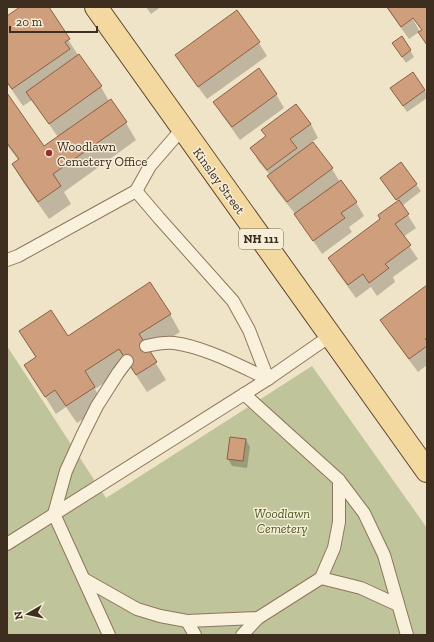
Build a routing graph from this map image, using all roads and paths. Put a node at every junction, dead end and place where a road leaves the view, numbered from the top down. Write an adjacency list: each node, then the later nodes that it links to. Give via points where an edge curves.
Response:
1 (96, 7): 2 (main road, Kinsley Street / NH 111)
2 (182, 129): 3 (lane, via 150,166); 5 (main road, Kinsley Street / NH 111)
3 (136, 190): 4 (lane); 8 (lane, via 233,300 249,330)
4 (7, 260)
5 (330, 336): 8 (lane); 10 (main road, Kinsley Street / NH 111)
6 (146, 346): 8 (lane, via 173,343 196,348)
7 (127, 361): 12 (lane, via 97,406 82,436 66,471)
8 (268, 379): 9 (lane)
9 (244, 394): 11 (lane); 12 (lane)
10 (427, 471)
11 (339, 480): 14 (lane, via 339,522 334,548); 16 (lane, via 364,514 381,548)
12 (54, 514): 13 (lane); 15 (lane)
13 (7, 544)
14 (321, 578): 16 (lane, via 361,588); 17 (lane)
15 (84, 579): 18 (lane, via 136,609); 19 (lane)
16 (398, 605): 22 (lane)
17 (258, 618): 18 (lane); 21 (lane)
18 (187, 621): 20 (lane)
19 (109, 635)
20 (195, 635)
21 (242, 635)
22 (407, 635)

